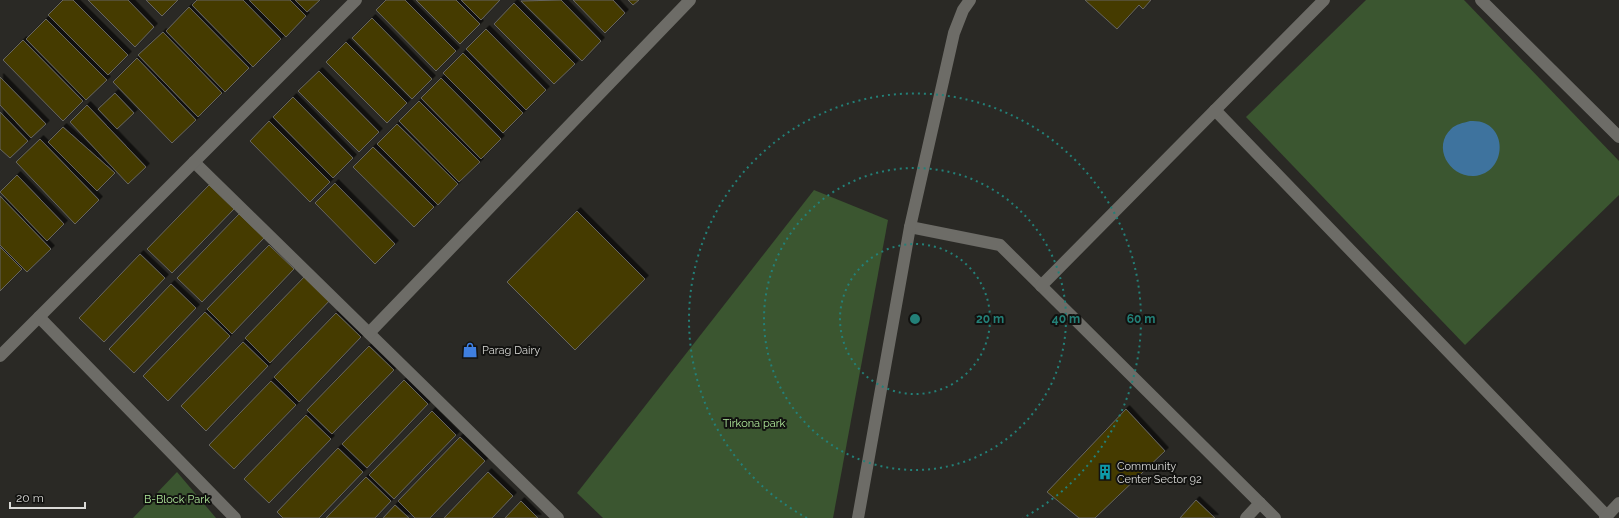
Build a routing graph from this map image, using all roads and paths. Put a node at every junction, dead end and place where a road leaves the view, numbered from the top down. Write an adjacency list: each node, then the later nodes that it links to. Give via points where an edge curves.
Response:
1 (356, 0): 8 (street)
2 (690, 0): 12 (street)
3 (970, 0): 9 (street, via 954,33)
4 (1324, 0): 6 (street)
5 (1481, 0): 7 (street)
6 (1215, 110): 10 (street); 16 (street)
7 (1619, 137)
8 (194, 162): 11 (street); 12 (street)
9 (910, 227): 10 (street, via 1000,245); 19 (street)
10 (1041, 286): 14 (street)
11 (39, 317): 13 (street); 17 (street)
12 (369, 333): 18 (street)
13 (0, 356)
14 (1260, 503): 20 (street); 21 (street)
15 (1619, 503): 16 (street)
16 (1606, 517)
17 (235, 518)
18 (558, 518)
19 (858, 518)
20 (1246, 518)
21 (1275, 518)

